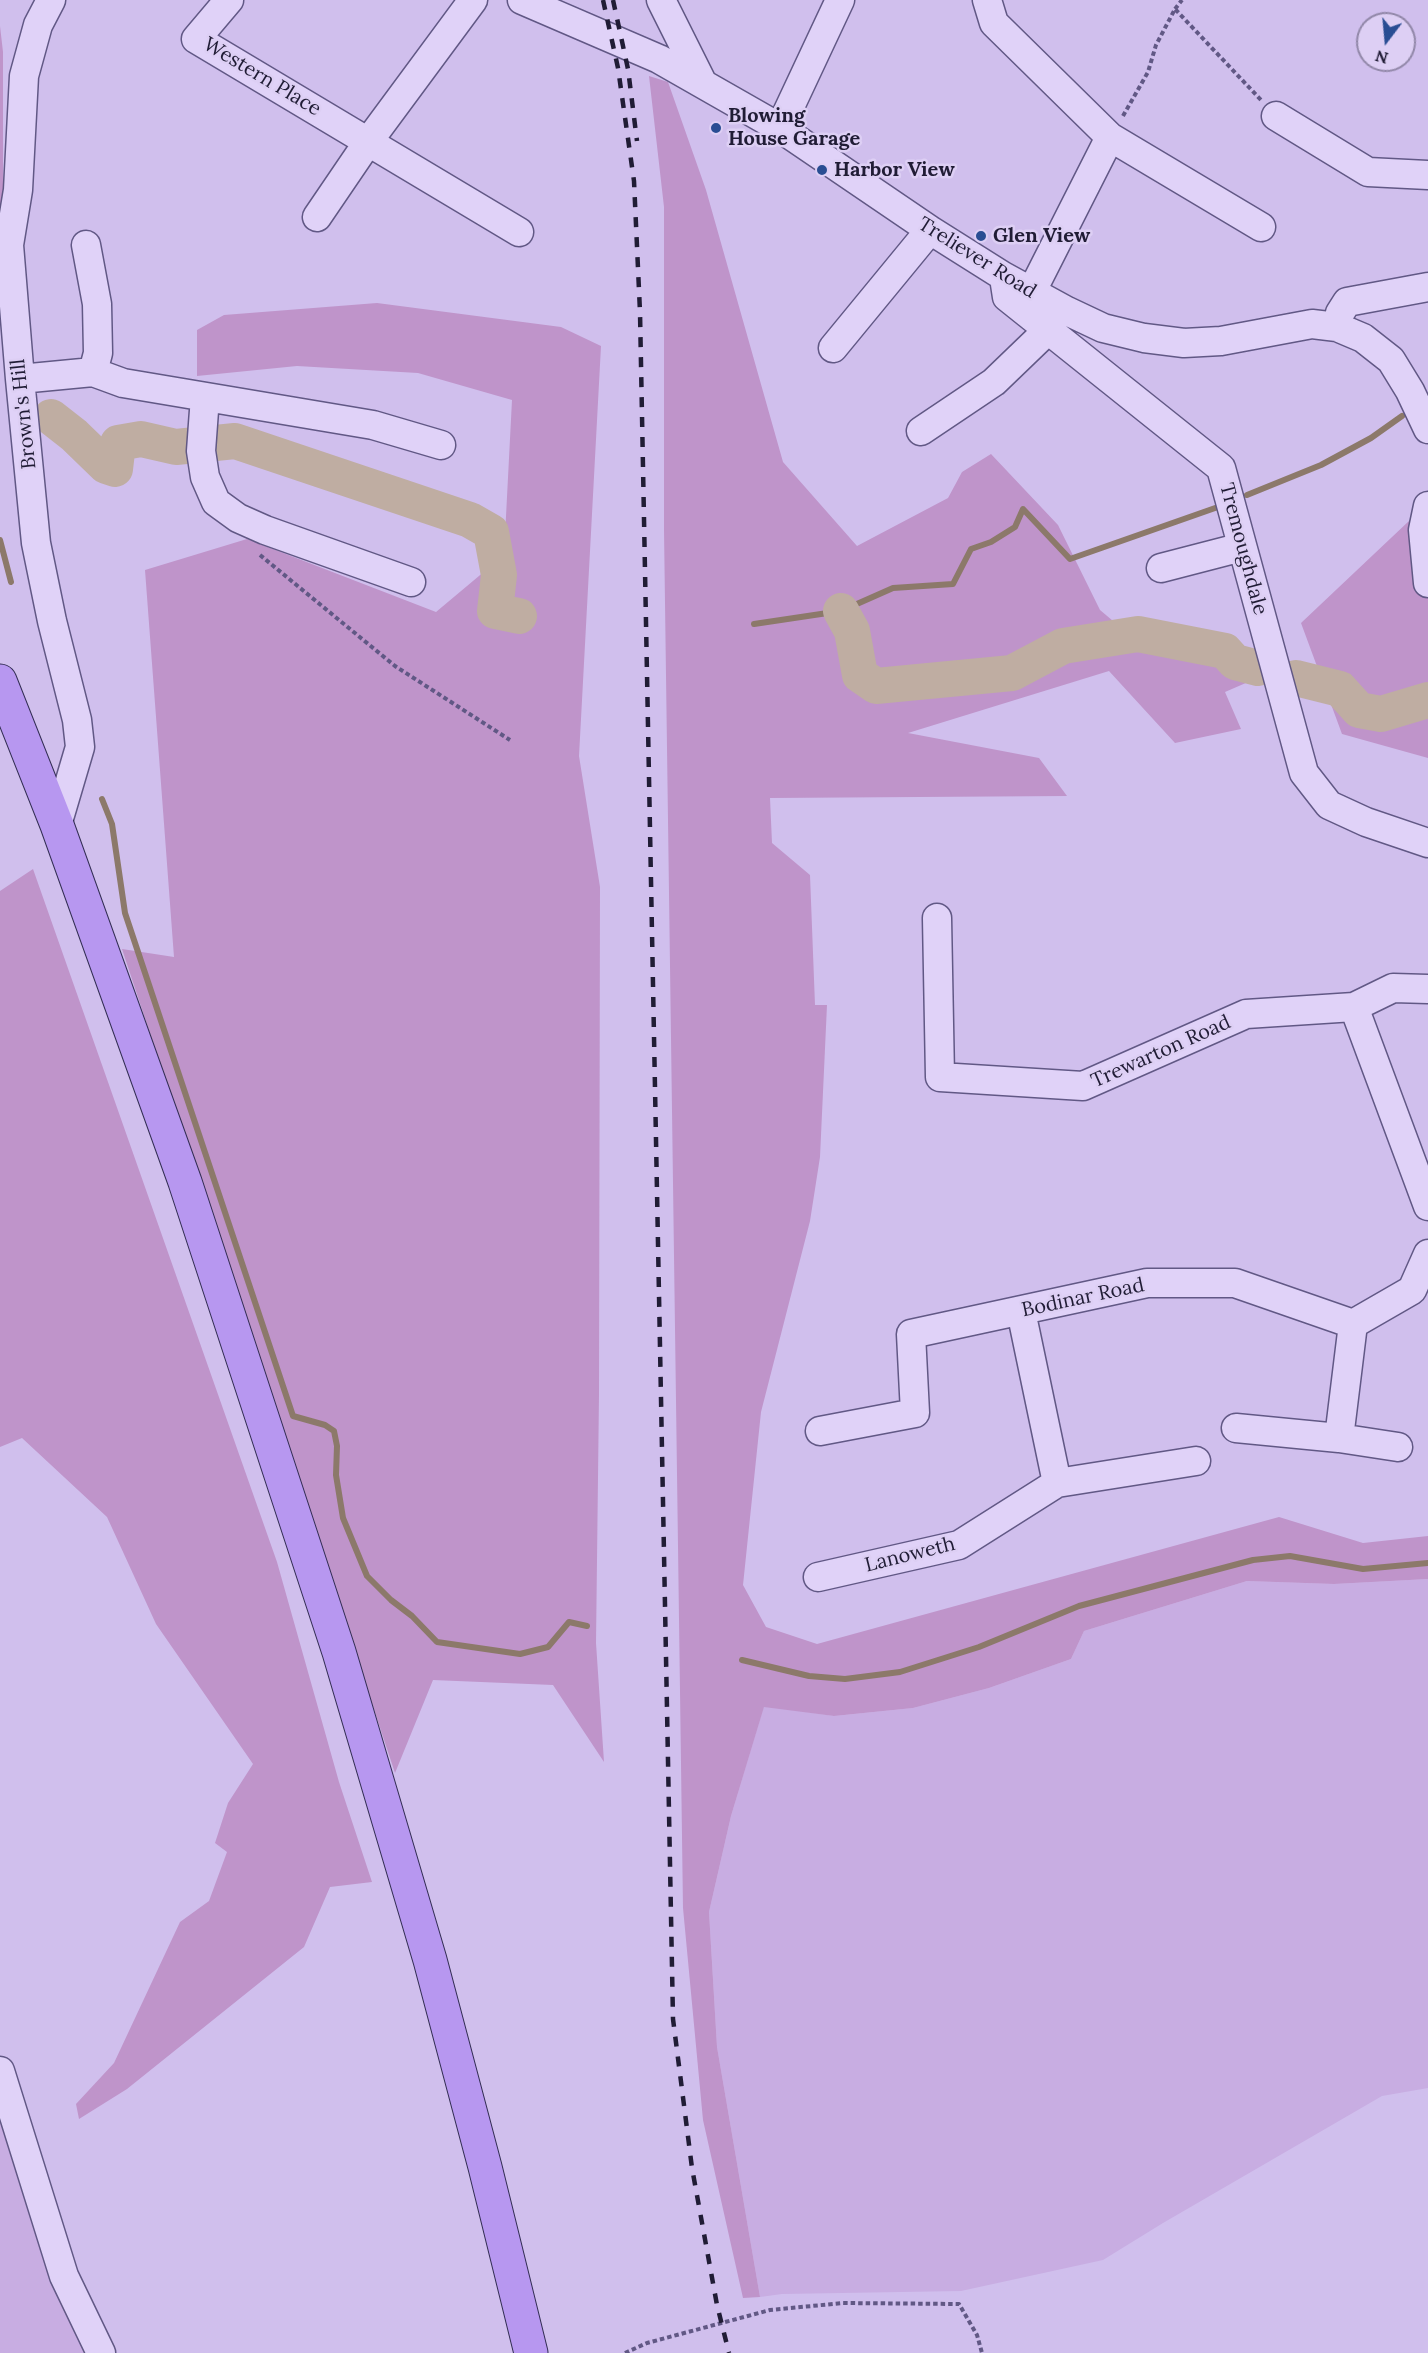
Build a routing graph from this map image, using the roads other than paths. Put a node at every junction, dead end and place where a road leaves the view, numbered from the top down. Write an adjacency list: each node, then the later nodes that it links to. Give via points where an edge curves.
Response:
1 (51, 0): 19 (street, Brown's Hill, via 38,25 24,76 18,190)
2 (228, 0): 12 (street, Western Place, via 196,39)
3 (473, 0): 12 (street)
4 (522, 0): 8 (street, Treliever Road, via 659,58)
5 (662, 0): 8 (street)
6 (840, 0): 10 (street)
7 (987, 0): 11 (street, via 994,23)
8 (703, 84): 10 (street, Treliever Road)
9 (1276, 116): 13 (street, via 1368,172)
10 (780, 128): 16 (street, Treliever Road)
11 (1110, 137): 15 (street); 22 (street)
12 (368, 142): 14 (street); 17 (street, Western Place)
13 (1428, 175)
14 (317, 217)
15 (1262, 227)
16 (930, 230): 20 (street, Treliever Road); 25 (street)
17 (519, 232)
18 (86, 245): 26 (street, via 97,304 98,353)
19 (4, 246): 27 (street, Brown's Hill)
20 (1003, 276): 22 (street, Treliever Road); 24 (street, Tremoughdale, via 1007,297)
21 (1428, 287): 23 (street, via 1347,302)
22 (1031, 293): 23 (street, Treliever Road, via 1103,328 1184,343 1221,341 1312,324)
23 (1337, 327): 29 (street, Treliever Road, via 1363,338 1391,360)
24 (1048, 330): 30 (street, via 994,382); 33 (street, Tremoughdale, via 1221,468)
25 (833, 348)
26 (93, 372): 27 (street); 28 (street, via 123,383)
27 (20, 380): 38 (street, Brown's Hill, via 36,543 80,747)
28 (205, 397): 31 (street, via 373,425); 35 (street, via 201,444 205,477 216,502 265,530)
29 (1428, 429)
30 (921, 431)
31 (441, 446)
32 (1428, 506): 36 (street, via 1423,530)
33 (1242, 547): 34 (street); 39 (street, Tremoughdale, via 1304,773 1329,805)
34 (1161, 568)
35 (411, 582)
36 (1428, 583)
37 (0, 681): 38 (main road)
38 (57, 825): 56 (main road, via 185,1182 339,1652 430,1960)
39 (1428, 843)
40 (937, 918): 42 (street, Trewarton Road, via 940,1077 1083,1086 1246,1014)
41 (1428, 989): 42 (street, Trewarton Road, via 1393,988)
42 (1354, 1007): 43 (street)
43 (1428, 1206)
44 (1428, 1254): 46 (street, via 1412,1290)
45 (1021, 1311): 46 (street, Bodinar Road, via 1147,1283 1235,1283); 48 (street, Bodinar Road, via 911,1334 915,1413); 52 (street)
46 (1353, 1324): 49 (street)
47 (1236, 1428): 49 (street)
48 (820, 1431)
49 (1339, 1438): 50 (street)
50 (1398, 1447)
51 (1196, 1461): 52 (street, Lanoweth)
52 (1057, 1483): 53 (street, Lanoweth, via 959,1545)
53 (818, 1577)
54 (0, 2071): 55 (street, via 64,2276)
55 (101, 2353)
56 (531, 2353)

